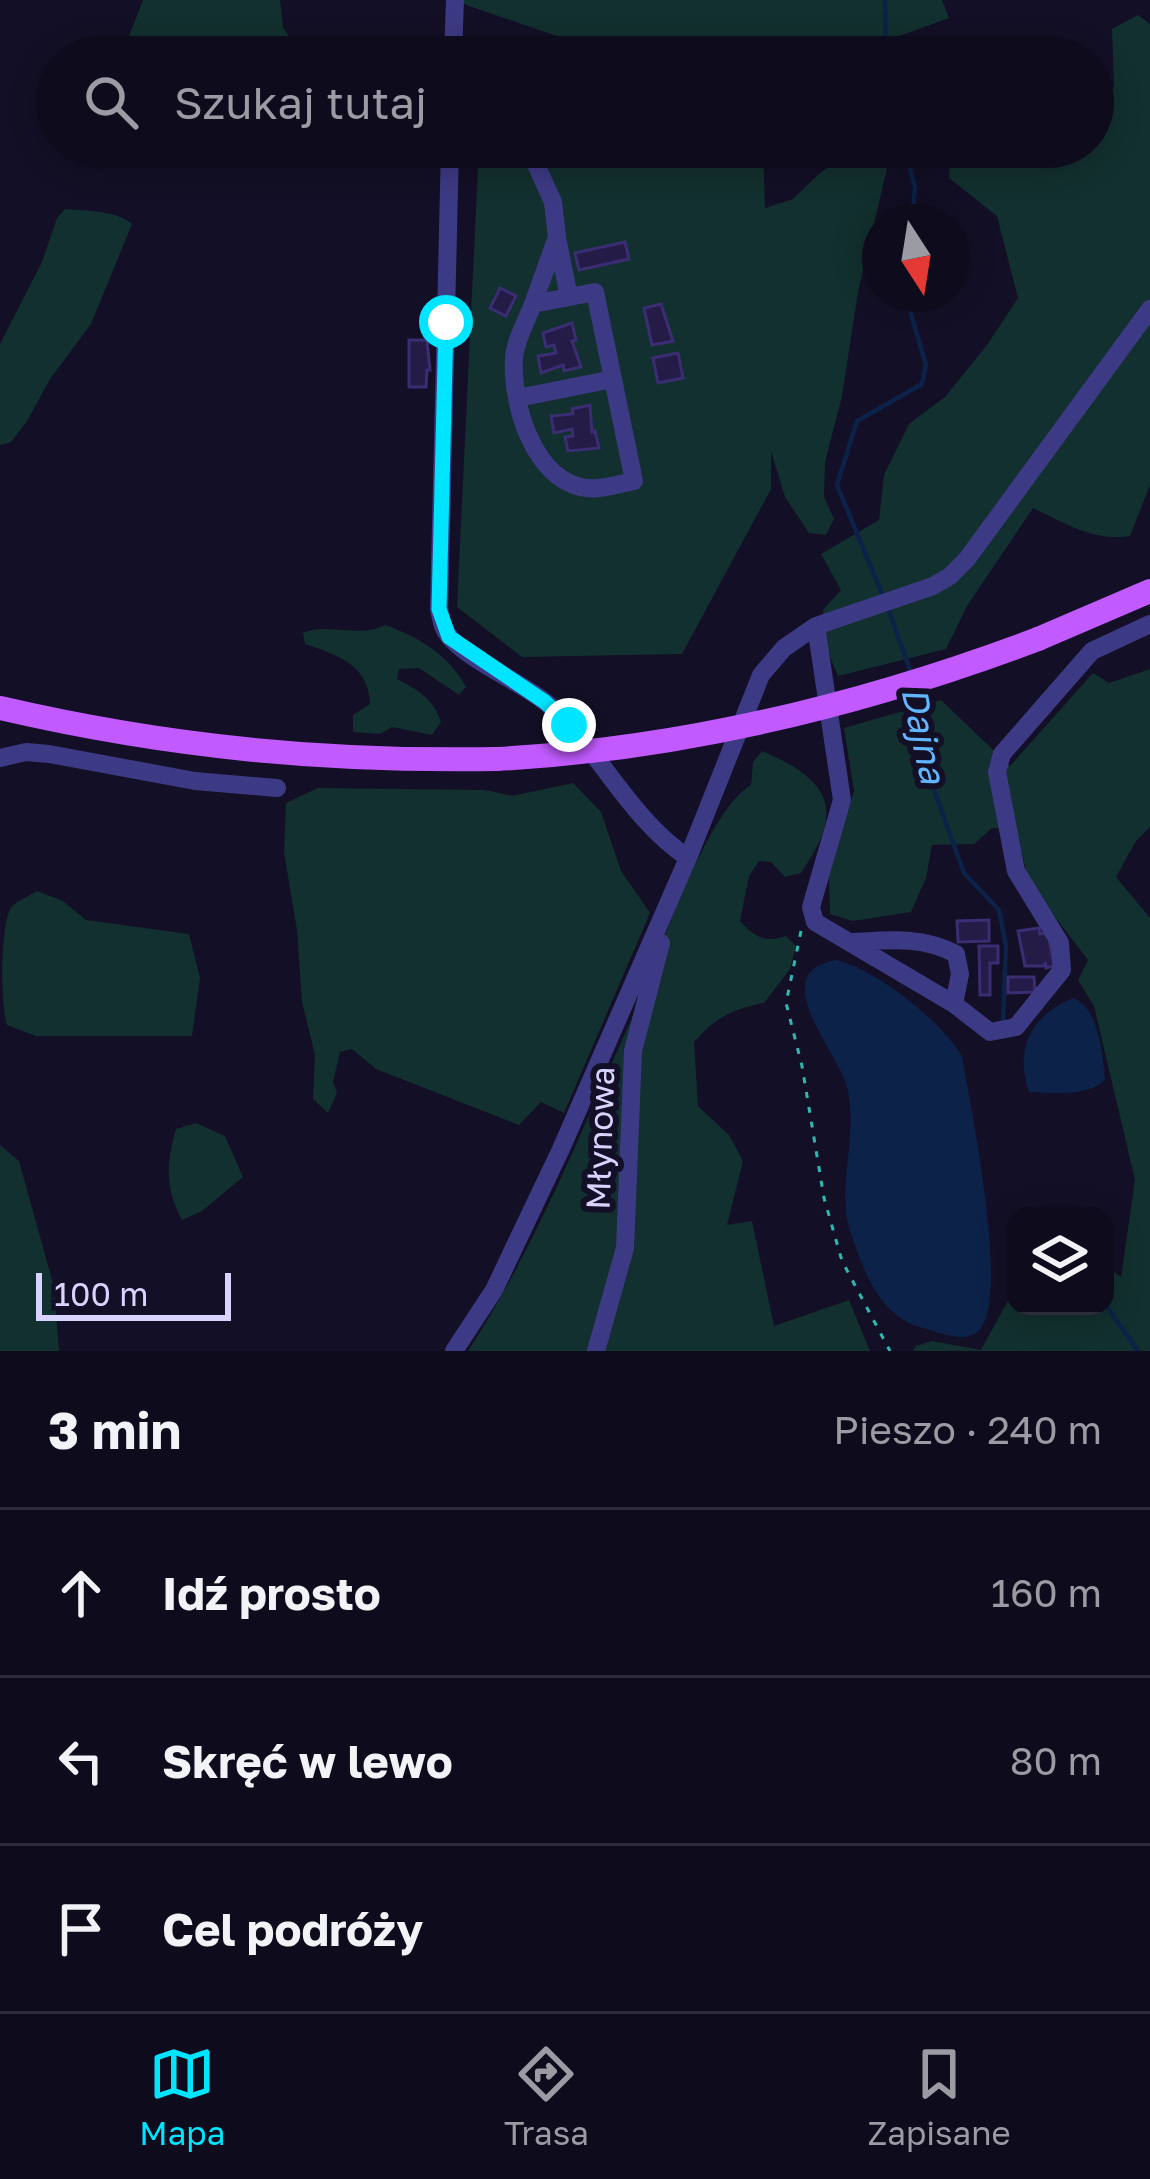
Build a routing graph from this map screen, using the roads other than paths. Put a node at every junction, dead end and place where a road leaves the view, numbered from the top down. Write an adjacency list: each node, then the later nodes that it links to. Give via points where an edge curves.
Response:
1 (455, 0): 2 (street)
2 (454, 36)
3 (450, 168): 17 (street, via 444,630 545,702 654,832)
4 (538, 168): 5 (street)
5 (557, 237): 6 (street); 7 (street)
6 (569, 297): 7 (street); 9 (street, via 595,292)
7 (533, 304): 10 (street, via 514,356)
8 (1150, 309): 13 (street, via 967,560 950,576)
9 (613, 379): 10 (street); 10 (street, via 634,481 590,489 561,482 533,448)
10 (518, 398)
11 (1150, 591): 14 (main road, bridge, via 937,676 772,722 627,748 497,759 330,758 124,735)
12 (1150, 624): 20 (street, via 1075,667 1002,754 997,772 1016,871 1060,943 1062,970 1016,1028 991,1032)
13 (816, 626): 17 (street, via 770,661 752,692); 19 (street, via 842,800 811,907 822,929)
14 (0, 708)
15 (0, 758): 16 (street, via 49,754)
16 (278, 788)
17 (688, 858): 18 (street)
18 (657, 931): 21 (street, via 524,1230); 22 (street, Młynowa, via 662,937 633,1051 625,1248)
19 (853, 942): 20 (street); 20 (street, via 912,939 956,954)
20 (954, 1004)
21 (454, 1351)
22 (596, 1351)

